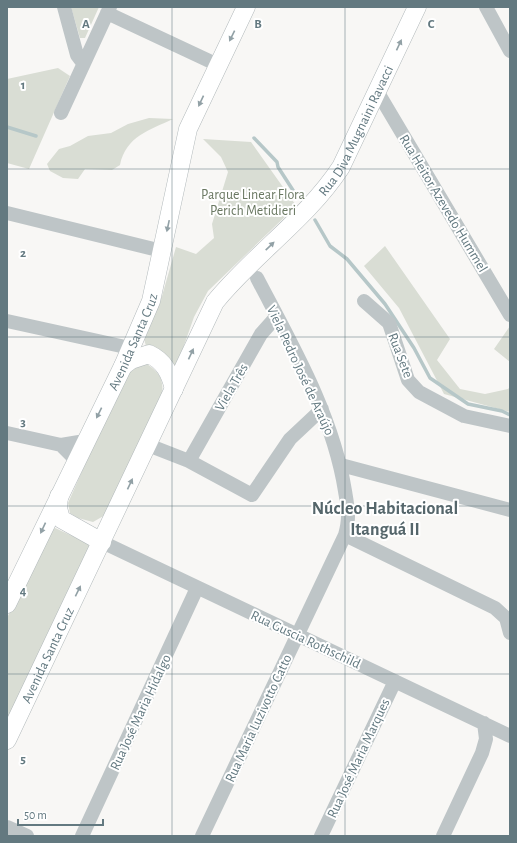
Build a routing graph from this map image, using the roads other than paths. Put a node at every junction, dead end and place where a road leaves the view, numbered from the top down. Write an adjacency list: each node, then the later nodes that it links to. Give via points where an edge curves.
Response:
1 (64, 7): 7 (street, via 77,55)
2 (246, 7): 8 (main road, Avenida Santa Cruz, one-way to 8)
3 (417, 7): 9 (main road, Rua Diva Mugnaini Ravacci, one-way to 3)
4 (486, 7): 6 (street)
5 (108, 10): 7 (street); 8 (street)
6 (510, 51)
7 (83, 64): 10 (street)
8 (218, 66): 12 (main road, Avenida Santa Cruz, one-way to 12, via 188,129)
9 (377, 91): 13 (main road, Rua Diva Mugnaini Ravacci, one-way to 9, via 329,186 341,167); 15 (street, Rua Heitor Azevedo Hummel)
10 (61, 113)
11 (7, 213): 12 (street)
12 (162, 251): 18 (main road, Avenida Santa Cruz, via 151,301)
13 (249, 276): 16 (street, Viela Pedro José de Araújo); 21 (main road, Avenida Santa Cruz, one-way to 13, via 215,302)
14 (364, 301): 23 (street, Rua Sete, via 389,323 408,380 419,392 464,416)
15 (510, 315)
16 (277, 316): 22 (street, Viela Pedro José de Araújo); 29 (street, Viela Três, via 261,334)
17 (7, 321): 18 (street)
18 (130, 348): 19 (main road); 20 (main road, Avenida Santa Cruz)
19 (148, 354): 20 (main road); 21 (main road, via 156,357 164,366)
20 (122, 366): 25 (main road, Avenida Santa Cruz, one-way to 25)
21 (174, 390): 27 (main road, Avenida Santa Cruz)
22 (322, 409): 29 (street, via 290,439 252,495); 30 (street, Viela Pedro José de Araújo, via 333,435)
23 (510, 426)
24 (7, 433): 26 (street)
25 (85, 441): 26 (street); 28 (main road, Avenida Santa Cruz)
26 (61, 445): 28 (street)
27 (148, 445): 29 (street); 34 (main road, Avenida Santa Cruz, one-way to 27)
28 (76, 460): 31 (main road, Avenida Santa Cruz)
29 (189, 461)
30 (341, 465): 32 (street); 35 (street, Viela Pedro José de Araújo, via 349,520)
31 (60, 493): 33 (main road, via 58,508); 38 (main road, Avenida Santa Cruz, one-way to 38)
32 (510, 510)
33 (61, 519): 34 (main road, via 86,529); 36 (main road)
34 (113, 519): 36 (main road, Avenida Santa Cruz)
35 (345, 535): 39 (street, via 495,608 506,618); 40 (street, Rua Maria Luzivotto Catto)
36 (102, 542): 37 (street, Rua Guscia Rothschild); 44 (main road, Avenida Santa Cruz, one-way to 36)
37 (198, 588): 40 (street, Rua Guscia Rothschild); 48 (street, Rua José Maria Hidalgo)
38 (7, 604)
39 (510, 632)
40 (297, 634): 41 (street, Rua Guscia Rothschild); 49 (street, Rua Maria Luzivotto Catto)
41 (395, 681): 42 (street, Rua Guscia Rothschild); 50 (street, Rua José Maria Marques)
42 (484, 723): 43 (street, Rua Guscia Rothschild); 45 (street, via 486,739)
43 (510, 736): 45 (street, via 493,739)
44 (7, 740)
45 (482, 753): 51 (street)
46 (7, 827): 47 (street)
47 (27, 836)
48 (82, 836)
49 (202, 836)
50 (321, 836)
51 (443, 836)

